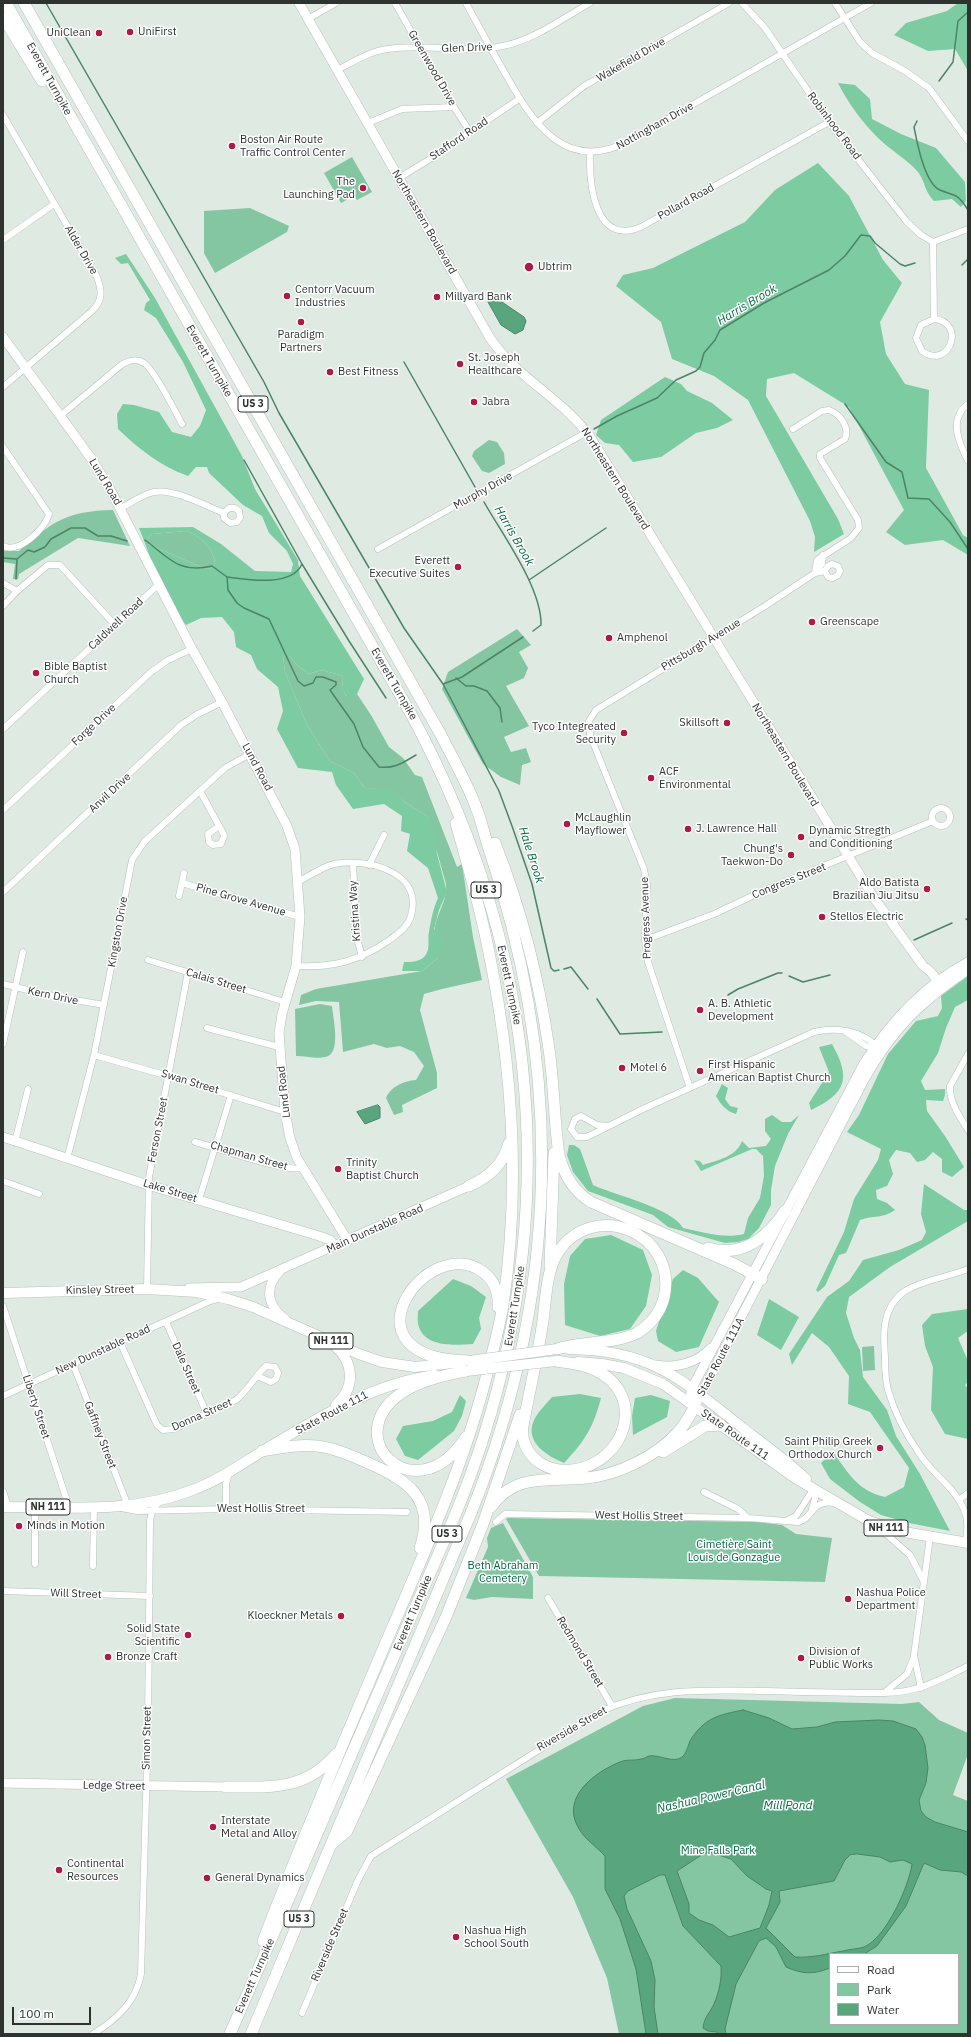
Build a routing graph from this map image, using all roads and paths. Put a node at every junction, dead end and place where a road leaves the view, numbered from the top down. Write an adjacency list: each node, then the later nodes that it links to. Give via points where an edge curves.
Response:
1 (6, 3): 33 (highway, Everett Turnpike / US 3)
2 (24, 3): 64 (highway, Everett Turnpike / US 3, via 432,718)
3 (299, 3): 14 (street, Northeastern Boulevard)
4 (336, 3): 14 (street)
5 (394, 3): 15 (street, Greenwood Drive)
6 (590, 3): 16 (street, Glen Drive, via 528,38)
7 (729, 3): 24 (street, Wakefield Drive, via 584,86)
8 (742, 3): 17 (street, Robinhood Road)
9 (835, 3): 13 (street)
10 (871, 3): 13 (street, Nottingham Drive)
11 (468, 4): 16 (street, Nottingham Drive)
12 (3, 17): 33 (highway)
13 (844, 18): 17 (street, Nottingham Drive); 26 (street, via 865,48 929,88)
14 (308, 19): 18 (street, Northeastern Boulevard)
15 (420, 48): 16 (street, Glen Drive); 18 (street, Glen Drive, via 379,50); 20 (street, Greenwood Drive)
16 (490, 48): 19 (street, Nottingham Drive)
17 (783, 53): 22 (street, Robinhood Road); 27 (street, Nottingham Drive, via 627,142 610,150)
18 (338, 70): 23 (street, Northeastern Boulevard)
19 (519, 99): 24 (street, Nottingham Drive); 25 (street, Stafford Road)
20 (454, 107): 23 (street, via 402,109); 25 (street, Greenwood Drive)
21 (3, 115): 29 (street, Alder Drive)
22 (830, 122): 27 (street, Pollard Road, via 641,227 625,232 608,224 596,205 591,185); 32 (street, Robinhood Road, via 907,222)
23 (368, 123): 28 (street, Northeastern Boulevard)
24 (537, 123): 27 (street, Nottingham Drive, via 566,145)
25 (470, 132): 28 (street, Stafford Road)
26 (968, 141)
27 (590, 152)
28 (398, 178): 42 (street, Northeastern Boulevard, via 497,348 511,364 570,414)
29 (54, 204): 31 (street); 36 (street, Alder Drive, via 97,277 101,288 100,302)
30 (968, 229): 32 (street)
31 (4, 238)
32 (933, 242): 34 (street)
33 (159, 273): 62 (highway, Everett Turnpike / US 3, via 411,714)
34 (934, 319): 34 (street, via 921,325 916,338 922,351 936,355 949,348 952,337 948,325)
35 (3, 337): 36 (street, Lund Road)
36 (25, 368): 37 (street); 39 (street, Lund Road)
37 (3, 387)
38 (968, 404): 44 (street, via 959,414 956,425 958,438)
39 (60, 416): 40 (street, via 120,366 138,360 148,367); 45 (street, Lund Road, via 93,461)
40 (182, 424)
41 (793, 428): 50 (street, via 822,411 829,410 842,419 846,432 845,439 820,454 820,458 858,520 859,528 851,538 817,560)
42 (587, 432): 48 (street, Murphy Drive); 56 (street, Northeastern Boulevard)
43 (3, 447): 47 (street, via 49,514 43,525 19,546)
44 (968, 461)
45 (121, 508): 46 (street, via 148,494 160,491); 52 (street, Lund Road)
46 (224, 513)
47 (3, 546)
48 (378, 549)
49 (825, 571): 50 (street, Pittsburgh Avenue)
50 (815, 573): 56 (street, Pittsburgh Avenue)
51 (3, 583): 53 (street)
52 (158, 585): 55 (street, Caldwell Road); 57 (street, Lund Road)
53 (17, 590): 54 (street); 55 (street, via 48,565 60,565)
54 (3, 606)
55 (115, 625): 59 (street, Caldwell Road)
56 (713, 637): 60 (street, Pittsburgh Avenue, via 596,710 590,717); 69 (street, Northeastern Boulevard)
57 (192, 649): 58 (street, Lund Road); 65 (street, Forge Drive, via 168,660 151,672)
58 (222, 702): 61 (street, Lund Road); 75 (street, Anvil Drive, via 181,725)
59 (3, 729)
60 (588, 729): 78 (street, Progress Avenue, via 644,869 647,885)
61 (250, 754): 63 (street, Kingston Drive, via 225,768); 73 (street, Lund Road, via 292,837)
62 (446, 782): 105 (highway, via 491,961 503,1040); 201 (highway, Everett Turnpike / US 3, via 492,908 506,964 521,1045 527,1115 528,1172 525,1236 516,1306 496,1399 465,1490)
63 (200, 791): 67 (street); 91 (street, Kingston Drive, via 145,841 132,860)
64 (477, 808): 99 (highway, via 498,851 522,924 542,1011); 198 (highway, Everett Turnpike / US 3, via 514,932 535,1045 541,1102 542,1172 539,1236 532,1293 512,1392 485,1477)
65 (3, 810)
66 (933, 821): 69 (street, Congress Street)
67 (219, 826)
68 (384, 835): 71 (street)
69 (848, 856): 78 (street, Congress Street, via 714,914); 86 (street, Northeastern Boulevard, via 923,966 924,972)
70 (353, 864): 71 (street); 73 (street, via 329,866); 80 (street, Kristina Way, via 357,938)
71 (369, 864): 80 (street, via 384,868 400,877 410,890 413,906 403,930)
72 (184, 873): 74 (street)
73 (298, 882): 77 (street, Lund Road)
74 (182, 883): 76 (street); 77 (street, Pine Grove Avenue)
75 (3, 892)
76 (180, 896)
77 (300, 917): 83 (street, Lund Road)
78 (645, 940): 100 (street, Progress Avenue, via 651,976)
79 (23, 952): 88 (street)
80 (362, 957): 83 (street, via 323,966)
81 (148, 960): 85 (street, Calais Street)
82 (968, 962): 86 (street)
83 (296, 966): 90 (street, Lund Road)
84 (968, 970): 89 (street)
85 (188, 972): 90 (street, Calais Street); 98 (street, Ferson Street)
86 (934, 982): 89 (street, Northeastern Boulevard); 95 (street, via 896,1019)
87 (3, 984): 88 (street, Kern Drive)
88 (15, 987): 91 (street, Kern Drive); 93 (street)
89 (940, 990): 95 (street)
90 (285, 1002): 94 (street, Lund Road, via 280,1023)
91 (104, 1005): 97 (street, Kingston Drive)
92 (207, 1028): 94 (street)
93 (3, 1044)
94 (279, 1047): 103 (street, Lund Road)
95 (876, 1048): 100 (street, via 853,1031 814,1032); 118 (street, State Route 111A); 124 (street, State Route 111A, via 828,1148)
96 (968, 1054): 106 (street, via 950,1086 953,1103)
97 (94, 1055): 98 (street, Swan Street); 111 (street, Kingston Drive)
98 (168, 1076): 102 (street, Swan Street); 114 (street, Ferson Street)
99 (553, 1082): 119 (highway, via 559,1155 566,1176 581,1195); 125 (highway, via 554,1176)
100 (690, 1088): 104 (street)
101 (28, 1089): 108 (street)
102 (231, 1095): 103 (street, Swan Street); 110 (street)
103 (285, 1112): 112 (street, Lund Road, via 292,1146)
104 (608, 1126): 104 (street, via 584,1138 574,1135 571,1129 575,1119 581,1116 597,1125)
105 (511, 1130): 115 (highway, via 506,1150 498,1165 487,1177); 138 (highway, via 512,1192 508,1257 503,1306)
106 (968, 1130)
107 (3, 1137): 108 (street, Lake Street)
108 (15, 1142): 111 (street, Lake Street)
109 (195, 1142): 110 (street, Chapman Street)
110 (215, 1147): 112 (street, Chapman Street, via 280,1166); 117 (street)
111 (68, 1159): 114 (street, Lake Street)
112 (302, 1168): 120 (street, Lund Road)
113 (3, 1181): 116 (street)
114 (148, 1185): 117 (street, Lake Street); 126 (street, Ferson Street)
115 (470, 1186): 120 (street, Main Dunstable Road)
116 (39, 1194)
117 (199, 1200): 121 (street, Lake Street, via 324,1238)
118 (785, 1211): 119 (highway, via 772,1229 758,1241 744,1248 729,1251 707,1248); 124 (street, State Route 111A)
119 (613, 1212): 124 (highway)
120 (348, 1241): 121 (street, Main Dunstable Road)
121 (335, 1246): 123 (street, Main Dunstable Road)
122 (968, 1269): 163 (street, via 903,1293 889,1309 884,1336 887,1383 893,1405 918,1452)
123 (281, 1270): 127 (street, Main Dunstable Road, via 239,1288); 134 (street, via 271,1284 270,1303 279,1314)
124 (757, 1276): 135 (street, State Route 111A); 148 (street, State Route 111A)
125 (549, 1278): 139 (highway, via 554,1260 568,1242 586,1229 607,1225 625,1228 643,1237 659,1257 665,1275 662,1305 655,1318 644,1328 626,1337); 140 (highway)
126 (147, 1289): 127 (main road, Kinsley Street / NH 111); 129 (main road, Kinsley Street / NH 111)
127 (171, 1289): 128 (main road, Kinsley Street / NH 111)
128 (197, 1292): 130 (main road, State Route 111 / NH 111); 131 (street)
129 (3, 1293)
130 (228, 1299): 131 (street, New Dunstable Road); 134 (main road, State Route 111 / NH 111, via 258,1309)
131 (204, 1304): 133 (street, New Dunstable Road)
132 (3, 1306): 146 (street, Liberty Street)
133 (166, 1322): 137 (street, New Dunstable Road); 151 (street, Dale Street)
134 (302, 1329): 136 (main road, State Route 111 / NH 111)
135 (720, 1335): 143 (street, via 706,1353 694,1360 670,1366); 147 (street, State Route 111A)
136 (325, 1339): 144 (main road, State Route 111 / NH 111, via 373,1360 400,1366); 152 (main road, via 344,1356 349,1365 351,1378 343,1398)
137 (120, 1342): 142 (street, New Dunstable Road); 151 (street, Donna Street, via 160,1429 174,1429)
138 (494, 1345): 144 (highway, via 498,1297 487,1276 475,1267 446,1267 427,1276 412,1288 403,1302 400,1320 404,1335 413,1347 428,1356); 153 (highway)
139 (557, 1349): 143 (main road, State Route 111 / NH 111, via 613,1352); 144 (main road, State Route 111 / NH 111, bridge)
140 (536, 1359): 141 (highway, via 523,1426 526,1446 534,1458 546,1466 564,1470 579,1469 600,1460 614,1448 623,1430 625,1409 616,1387 603,1374 586,1366); 179 (highway, via 522,1410)
141 (556, 1361): 144 (main road, State Route 111 / NH 111, bridge); 150 (main road, State Route 111 / NH 111, via 602,1364 630,1370 663,1384)
142 (73, 1364): 146 (street, New Dunstable Road); 165 (street, Gaffney Street)
143 (654, 1365): 147 (main road, State Route 111 / NH 111)
144 (468, 1366): 152 (main road, State Route 111 / NH 111, via 393,1384 365,1394); 153 (highway, via 421,1383 400,1394 381,1416 377,1431 378,1443 385,1456 396,1466 411,1471 426,1470 455,1452 466,1438)
145 (257, 1376): 151 (street, Donna Street, via 236,1400)
146 (29, 1384): 149 (street, New Dunstable Road); 168 (street, Liberty Street)
147 (692, 1388): 148 (main road, State Route 111 / NH 111); 150 (street, State Route 111A, via 690,1398)
148 (701, 1395): 150 (street, State Route 111A); 158 (main road, State Route 111 / NH 111, via 803,1475)
149 (3, 1396)
150 (695, 1406): 154 (main road, State Route 111 / NH 111); 156 (highway, via 686,1423 674,1437)
151 (207, 1414)
152 (321, 1418): 155 (main road, State Route 111 / NH 111)
153 (475, 1419): 188 (highway, via 450,1491)
154 (721, 1425): 156 (highway, via 705,1426 674,1446); 158 (main road, State Route 111 / NH 111)
155 (262, 1451): 157 (main road, State Route 111 / NH 111); 188 (highway, via 299,1446 331,1449 393,1474 411,1488 422,1508 424,1531)
156 (640, 1460): 179 (highway, via 600,1476 537,1480 519,1484 495,1501)
157 (230, 1471): 162 (main road, State Route 111 / NH 111, via 198,1488); 171 (street, via 226,1482)
158 (814, 1488): 164 (main road, NH 111); 173 (street, via 815,1496); 176 (street, via 796,1516)
159 (3, 1491): 166 (street)
160 (704, 1492): 175 (street, via 738,1509)
161 (968, 1494): 163 (street)
162 (162, 1500): 165 (main road, State Route 111 / NH 111); 172 (street)
163 (959, 1500): 181 (street, via 967,1520)
164 (837, 1504): 173 (street, West Hollis Street, via 825,1503); 178 (main road, NH 111)
165 (128, 1506): 169 (main road, State Route 111 / NH 111)
166 (6, 1507): 167 (main road, West Hollis Street / NH 111)
167 (35, 1507): 168 (main road, West Hollis Street / NH 111); 182 (street)
168 (69, 1507): 170 (main road, West Hollis Street / NH 111)
169 (114, 1507): 170 (main road, West Hollis Street / NH 111); 172 (street, West Hollis Street, via 133,1511)
170 (94, 1508): 183 (street)
171 (226, 1509): 172 (street, West Hollis Street); 174 (street, West Hollis Street)
172 (152, 1510): 186 (street, Simon Street)
173 (811, 1511): 176 (street, West Hollis Street, via 802,1521)
174 (407, 1512)
175 (748, 1518): 176 (street, West Hollis Street); 177 (street, West Hollis Street, via 505,1514)
176 (786, 1521)
177 (496, 1522)
178 (874, 1523): 180 (main road, NH 111); 184 (street, via 910,1555)
179 (483, 1524): 198 (highway, via 446,1617 347,1830)
180 (930, 1537): 181 (main road, NH 111); 184 (street)
181 (967, 1543)
182 (35, 1564)
183 (93, 1566)
184 (923, 1582): 189 (street)
185 (3, 1591): 186 (street, Will Street)
186 (150, 1596): 196 (street, Simon Street)
187 (548, 1598): 193 (street, Redmond Street)
188 (398, 1614): 194 (highway)
189 (914, 1655): 191 (street); 192 (street, via 906,1674)
190 (968, 1666): 191 (street, Riverside Street)
191 (921, 1688): 192 (street, Riverside Street)
192 (884, 1693): 193 (street, Riverside Street, via 669,1691)
193 (612, 1706): 199 (street, Riverside Street, via 574,1726 371,1856 358,1880)
194 (343, 1743): 197 (highway, via 325,1765 296,1783 273,1787); 201 (highway, via 270,1922)
195 (3, 1784): 196 (street, Ledge Street)
196 (146, 1786): 197 (street, Ledge Street); 200 (street, Simon Street, via 142,1962 139,1986 127,2008)
197 (226, 1787)
198 (330, 1846): 202 (highway, Everett Turnpike / US 3)
199 (302, 2013)
200 (93, 2034)
201 (229, 2034)
202 (250, 2034)

